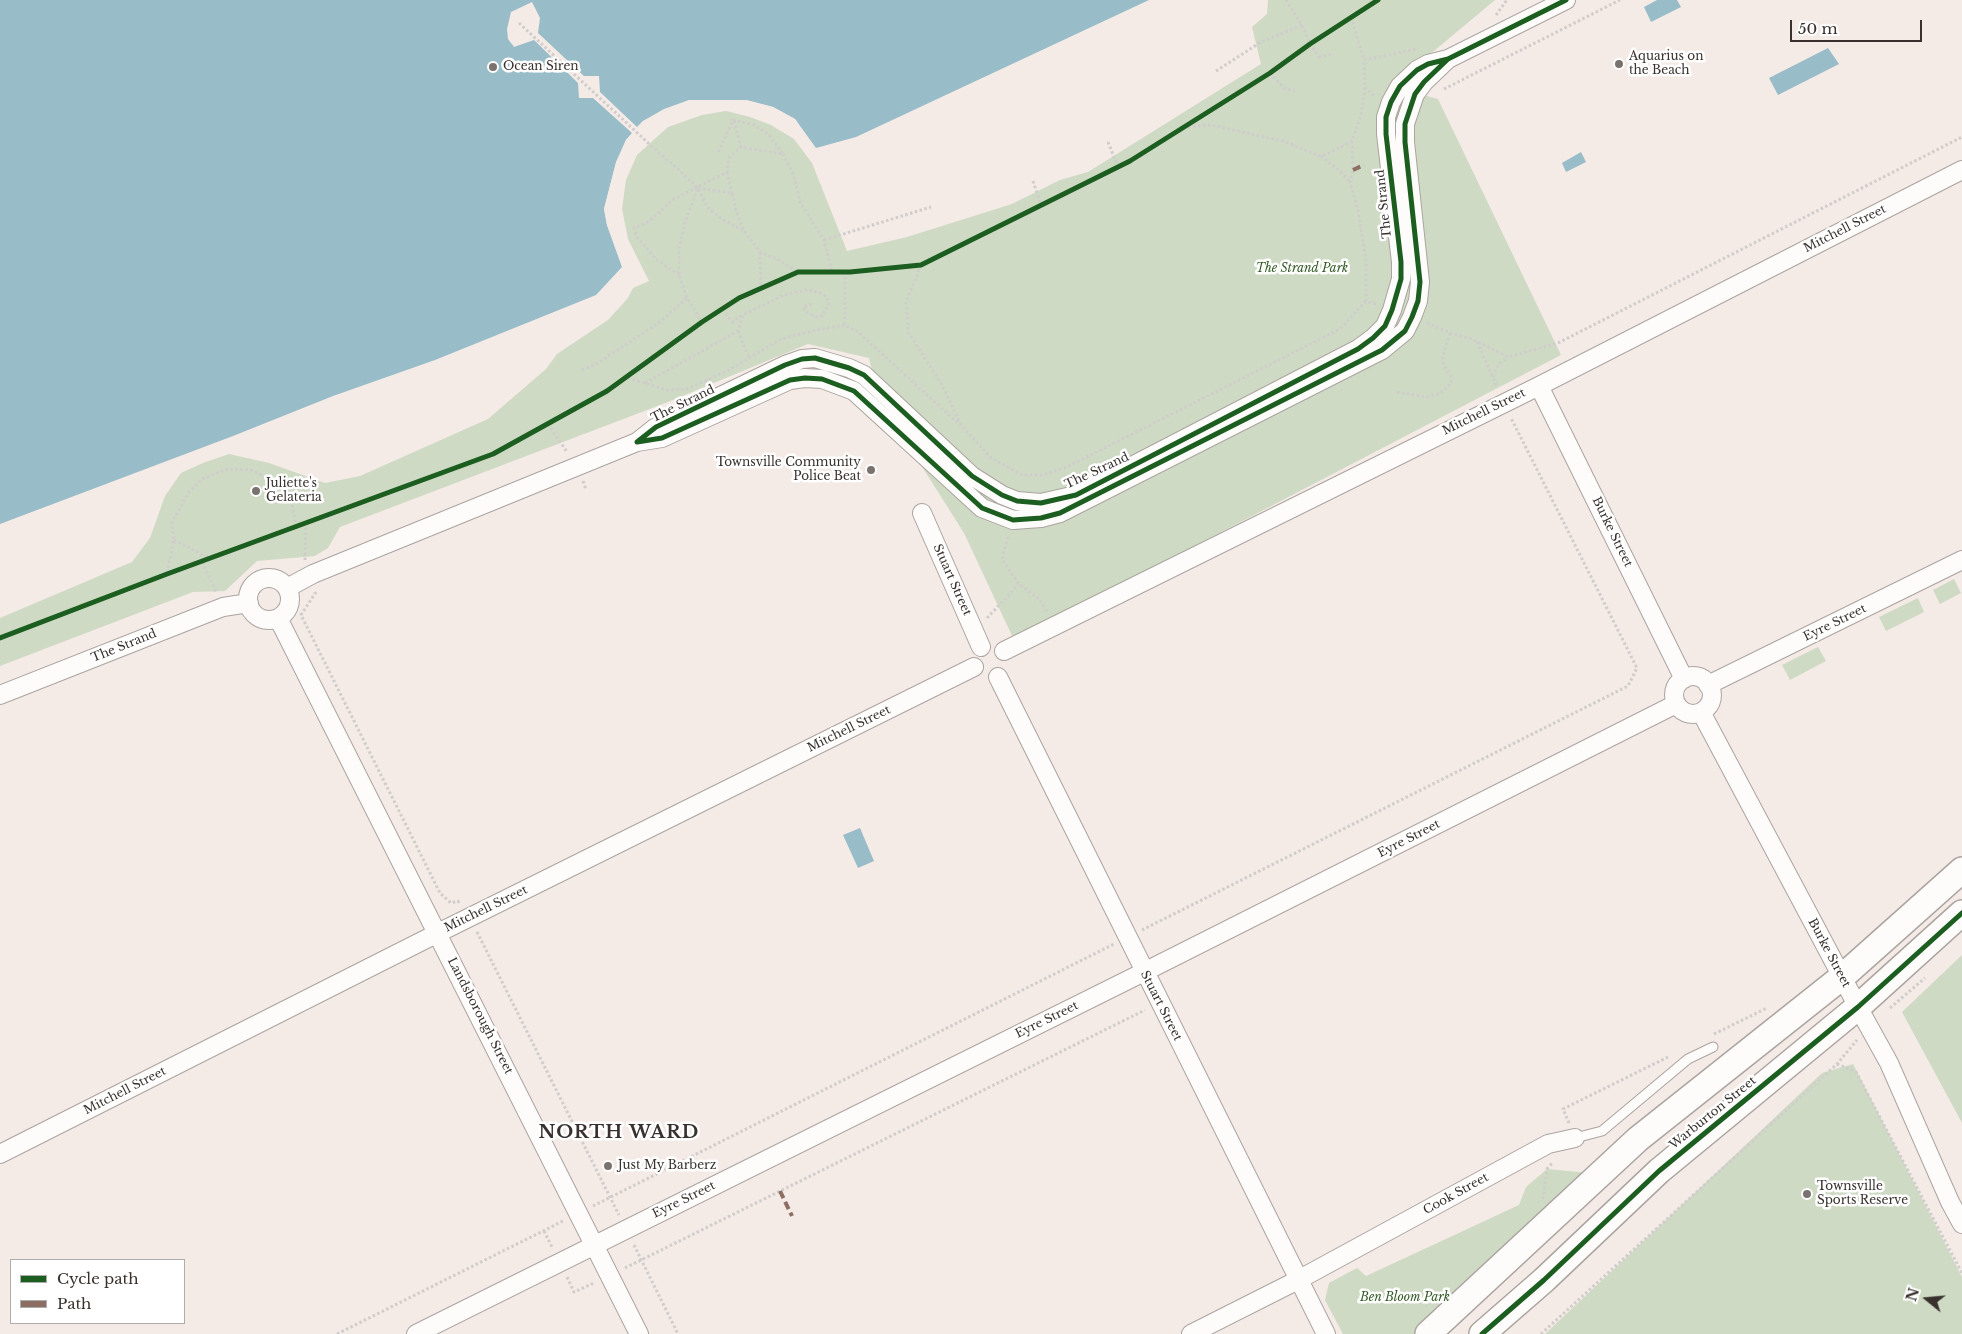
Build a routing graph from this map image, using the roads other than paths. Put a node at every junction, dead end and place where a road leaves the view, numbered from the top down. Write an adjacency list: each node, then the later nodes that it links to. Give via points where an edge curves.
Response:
1 (1566, 0): 2 (street, The Strand)
2 (1448, 59): 5 (street, The Strand, via 1428,64 1409,76 1391,102 1386,117 1401,279 1384,326 1358,349 1085,490 1041,503 1017,501 991,489 972,476 864,375 815,358 785,365 656,427); 5 (street, The Strand, via 1419,88 1406,124 1405,142 1420,282 1418,300 1405,332 1364,360 1060,513 1013,520 982,508 854,391 822,379 790,380 662,438)
3 (1962, 170): 4 (street, Mitchell Street)
4 (1539, 386): 12 (street, Mitchell Street); 15 (street, Burke Street)
5 (636, 442): 8 (street, The Strand, via 313,574)
6 (922, 513): 11 (street, Stuart Street)
7 (1962, 560): 16 (street, Eyre Street)
8 (288, 588): 9 (street, via 275,579 261,580 250,590); 10 (street, via 290,604)
9 (249, 604): 10 (street, via 253,613 261,618); 17 (street, The Strand, via 223,607)
10 (278, 618): 22 (street, Landsborough Street)
11 (977, 639): 12 (street); 13 (street)
12 (1004, 651): 14 (street, via 1007,665)
13 (974, 667): 14 (street, via 986,678); 22 (street, Mitchell Street)
14 (998, 677): 23 (street, Stuart Street)
15 (1684, 679): 16 (street, via 1695,677); 18 (street, via 1674,692)
16 (1708, 686): 19 (street, via 1710,703)
17 (0, 695)
18 (1676, 704): 19 (street, via 1684,712); 23 (street, Eyre Street)
19 (1701, 712): 24 (street, Burke Street)
20 (1962, 870): 24 (main road)
21 (1962, 913): 25 (main road, Warburton Street)
22 (438, 933): 28 (street, Mitchell Street); 30 (street, Landsborough Street)
23 (1144, 972): 30 (street, Eyre Street); 31 (street, Stuart Street)
24 (1842, 977): 25 (street, Burke Street); 36 (main road, via 1638,1139)
25 (1864, 1017): 29 (street, Burke Street, via 1889,1063); 37 (main road, Warburton Street, via 1659,1171)
26 (1713, 1047): 27 (lane, Cook Street, via 1688,1059 1602,1131)
27 (1575, 1138): 31 (street, Cook Street, via 1548,1144)
28 (0, 1154)
29 (1962, 1224)
30 (595, 1245): 32 (street, Eyre Street); 33 (street, Landsborough Street)
31 (1298, 1280): 34 (street, Cook Street); 35 (street, Stuart Street)
32 (416, 1334)
33 (640, 1334)
34 (1191, 1334)
35 (1326, 1334)
36 (1428, 1334)
37 (1482, 1334)

